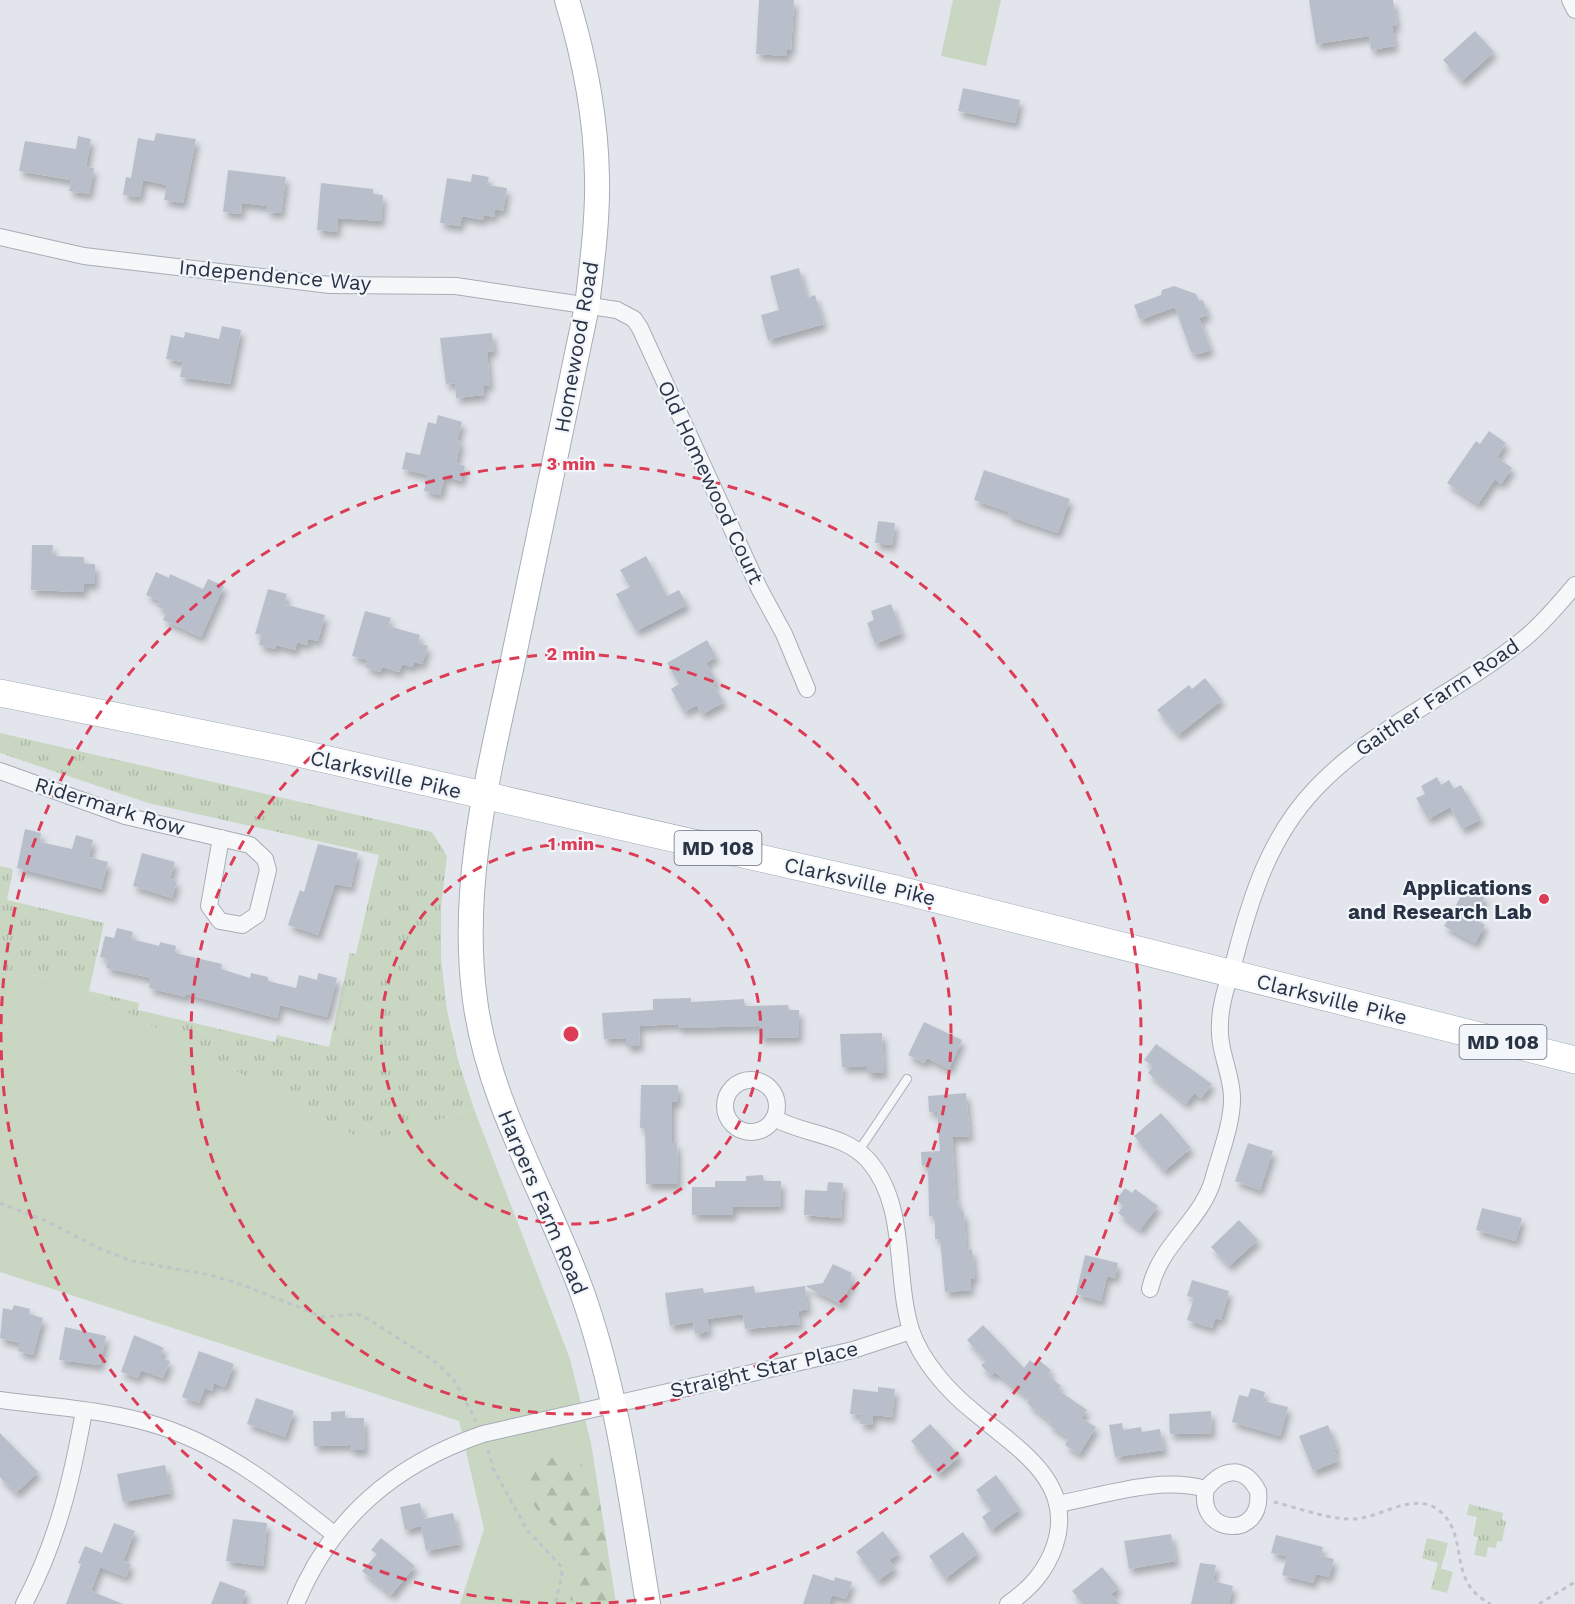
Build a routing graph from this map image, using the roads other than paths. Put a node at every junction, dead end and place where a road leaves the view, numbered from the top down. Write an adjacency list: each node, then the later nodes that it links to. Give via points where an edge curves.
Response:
1 (567, 0): 5 (main road, Homewood Road, via 593,121 597,177 595,243)
2 (1570, 0): 3 (street)
3 (1575, 10)
4 (0, 237): 5 (street, Independence Way, via 84,256 330,285 456,286)
5 (587, 306): 7 (street, Old Homewood Court, via 617,310 640,328); 10 (main road, Homewood Road)
6 (1575, 585): 12 (street, Gaither Farm Road, via 1527,637 1381,732 1345,759 1314,790 1270,852 1257,882)
7 (807, 689)
8 (0, 693): 10 (main road, Clarksville Pike / MD 108, via 285,750)
9 (0, 771): 11 (street, Ridermark Row, via 93,806)
10 (484, 797): 12 (main road, Clarksville Pike / MD 108, via 897,889); 20 (main road, Harpers Farm Road, via 469,938 484,1052 521,1153 582,1292)
11 (221, 838): 11 (street, Ridermark Row, via 209,906 220,921 242,925 257,915 268,870 259,851 250,844)
12 (1231, 973): 13 (main road, Clarksville Pike / MD 108); 17 (street, Gaither Farm Road, via 1219,1026 1232,1096 1212,1183 1159,1261)
13 (1575, 1060)
14 (907, 1079): 16 (lane)
15 (774, 1118): 16 (street, via 793,1128 838,1139)
16 (858, 1152): 18 (street, via 880,1178 891,1201)
17 (1150, 1289)
18 (911, 1331): 20 (street, Straight Star Place, via 853,1350); 23 (street, via 954,1395 1042,1470)
19 (0, 1400): 21 (street)
20 (615, 1403): 24 (street, Straight Star Place, via 453,1444 400,1472 378,1489); 27 (main road, Harpers Farm Road)
21 (84, 1411): 24 (street, via 161,1427 220,1452 271,1485); 25 (street, via 63,1515)
22 (1206, 1489): 22 (street, via 1206,1509 1223,1526 1240,1526 1250,1520 1259,1502 1253,1482 1234,1472 1215,1478); 23 (street, via 1165,1484)
23 (1058, 1504): 28 (street, via 1059,1523 1050,1559 1031,1587)
24 (335, 1535): 26 (street, Straight Star Place, via 315,1564)
25 (24, 1604)
26 (296, 1604)
27 (648, 1604)
28 (1008, 1604)

